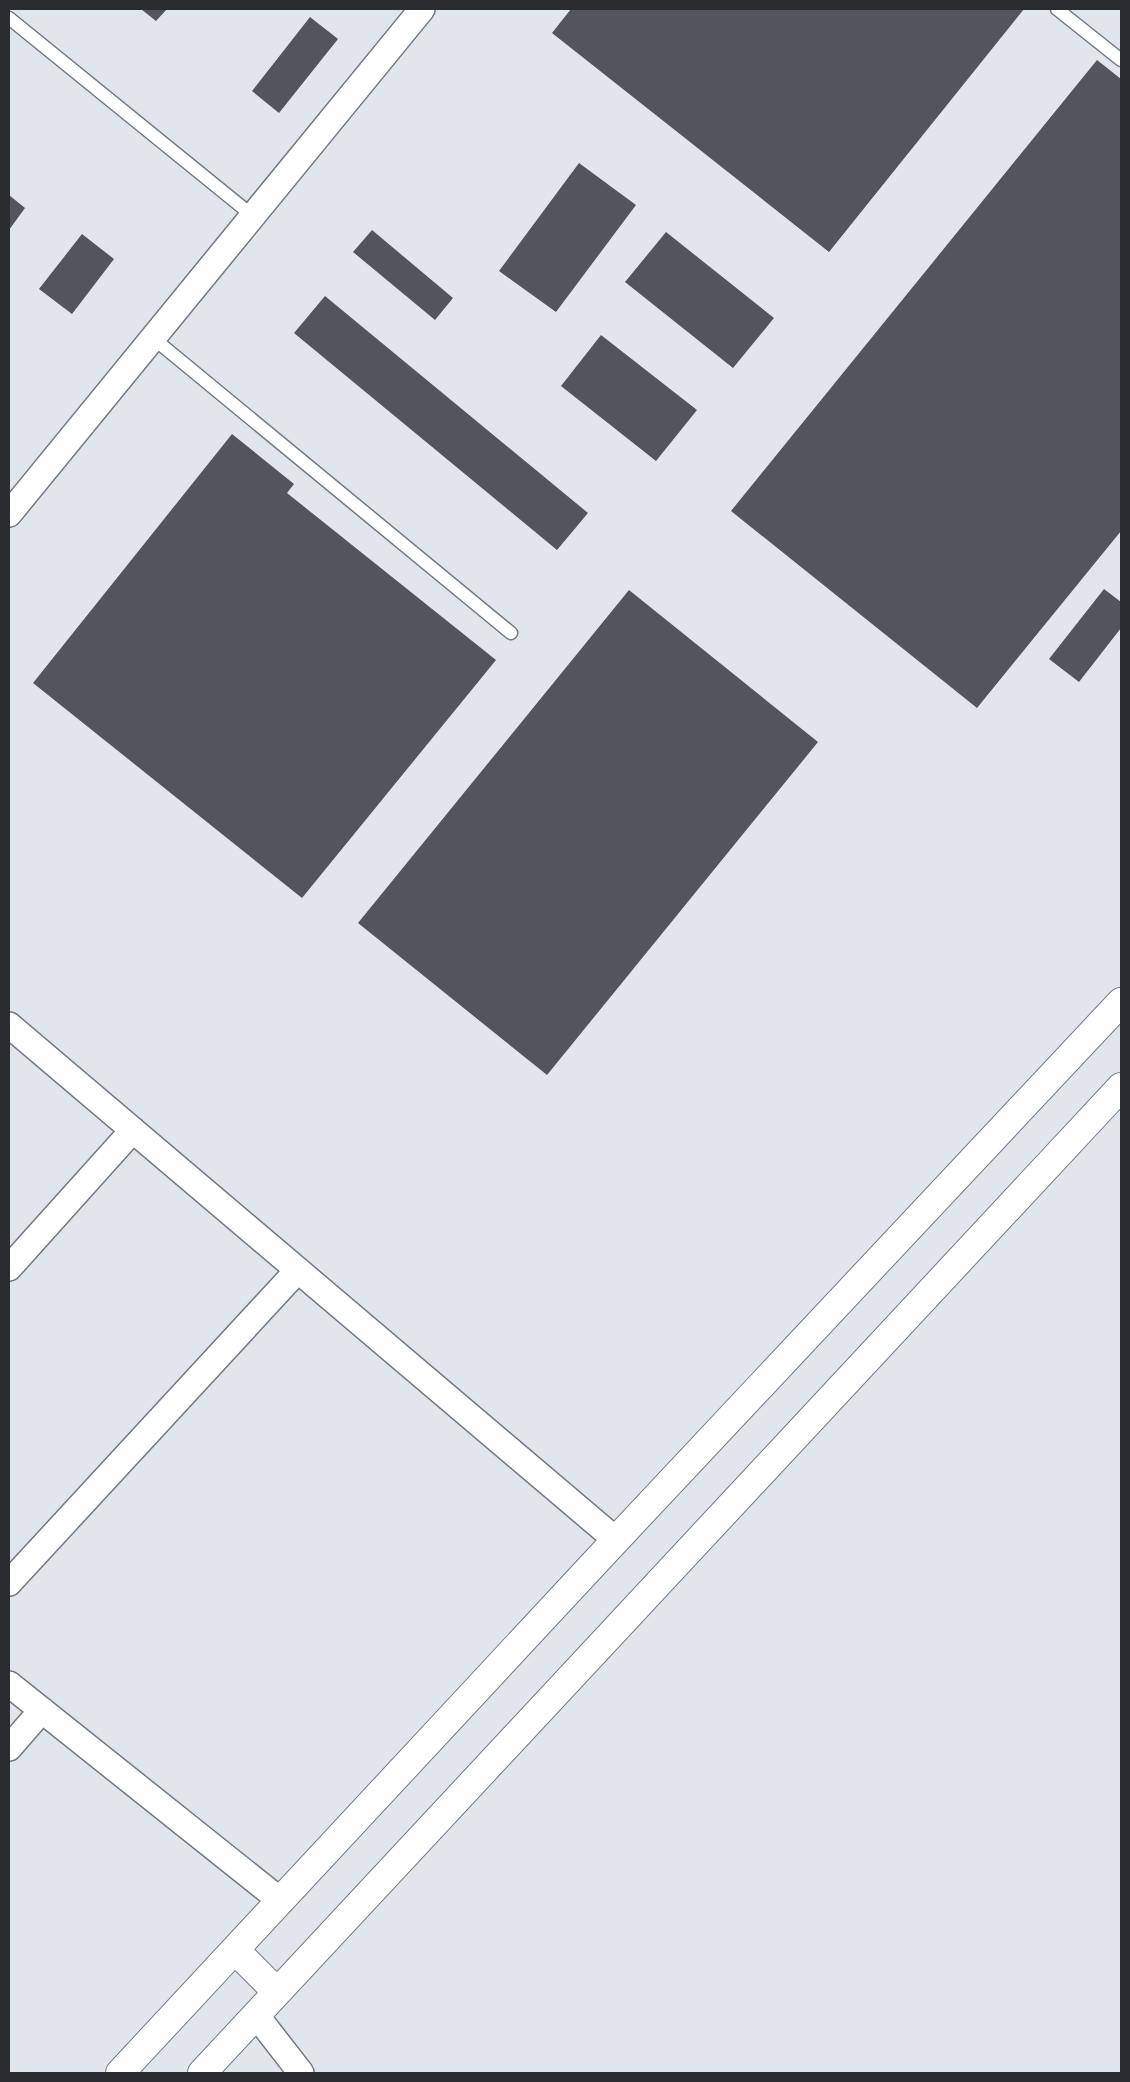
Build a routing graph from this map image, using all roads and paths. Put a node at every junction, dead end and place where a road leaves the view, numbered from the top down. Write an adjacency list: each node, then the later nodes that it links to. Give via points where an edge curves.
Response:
1 (422, 9): 5 (street)
2 (1057, 9): 4 (lane)
3 (9, 18): 5 (lane)
4 (1121, 60)
5 (253, 216): 6 (street)
6 (153, 338): 7 (street); 8 (lane)
7 (9, 514)
8 (511, 633)
9 (1121, 1002): 15 (main road)
10 (9, 1025): 12 (street)
11 (1121, 1087): 22 (main road)
12 (133, 1130): 13 (street); 14 (street)
13 (9, 1268)
14 (298, 1270): 15 (street); 16 (street)
15 (616, 1540): 20 (main road)
16 (9, 1583)
17 (9, 1684): 18 (street)
18 (42, 1710): 19 (street); 20 (street)
19 (9, 1748)
20 (281, 1900): 21 (main road)
21 (235, 1950): 22 (main road); 24 (main road)
22 (277, 1992): 23 (main road)
23 (256, 2014): 25 (main road); 26 (street)
24 (120, 2073)
25 (202, 2073)
26 (301, 2073)

